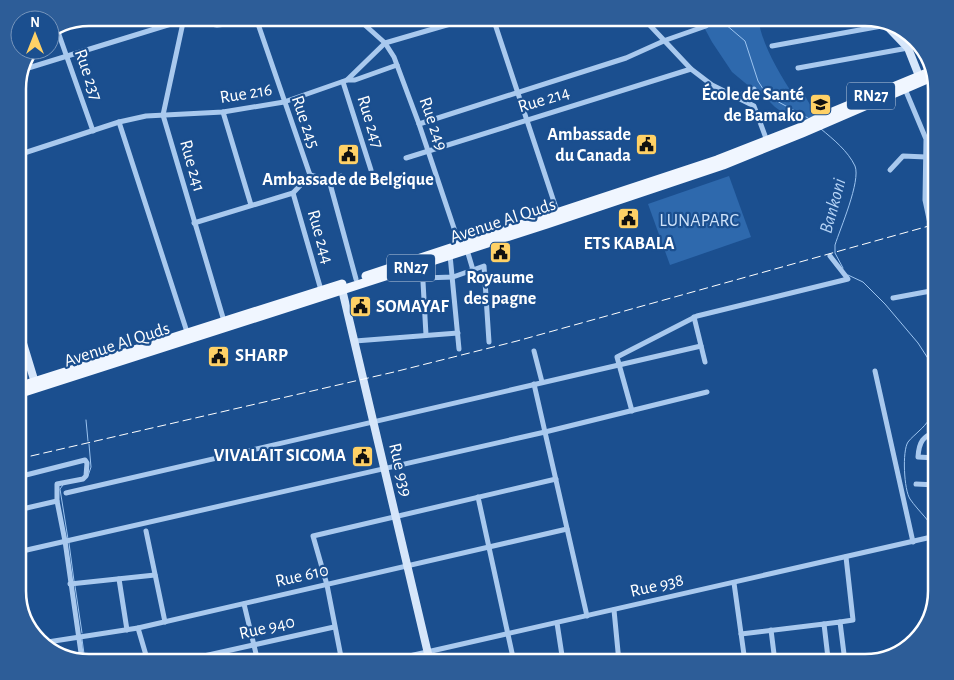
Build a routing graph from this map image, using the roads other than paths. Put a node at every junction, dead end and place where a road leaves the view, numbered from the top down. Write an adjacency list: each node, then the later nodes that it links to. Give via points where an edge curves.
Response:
1 (162, 26): 16 (street)
2 (182, 26): 31 (street, Rue 241)
3 (258, 26): 29 (street, Rue 245)
4 (366, 26): 13 (street, Rue 249)
5 (444, 26): 13 (street, Rue 216)
6 (496, 26): 27 (street)
7 (652, 26): 12 (street)
8 (706, 26): 12 (street)
9 (874, 27): 14 (street)
10 (60, 39): 16 (street, Rue 237)
11 (902, 39): 15 (main road)
12 (666, 40): 20 (street); 27 (street, via 626,58)
13 (385, 43): 17 (street, Rue 249); 24 (street, Rue 216)
14 (772, 46)
15 (908, 48): 19 (street); 23 (main road)
16 (66, 56): 18 (street); 36 (street, Rue 237)
17 (397, 65): 24 (street); 35 (street, Rue 249)
18 (30, 67)
19 (798, 68)
20 (691, 69): 28 (street); 33 (street, Rue 214)
21 (926, 75): 23 (main road, Avenue Al Quds / RN27)
22 (927, 77): 23 (main road, Avenue Al Quds / RN27)
23 (921, 78): 26 (main road, Avenue Al Quds / RN27); 32 (main road, Avenue Al Quds / RN27)
24 (345, 81): 29 (street, Rue 216); 43 (street, Rue 247)
25 (754, 89): 28 (street)
26 (905, 89): 32 (main road, Avenue Al Quds / RN27); 41 (street, via 926,139)
27 (518, 93): 33 (street); 35 (street)
28 (736, 97): 38 (street, via 754,106)
29 (284, 102): 30 (street, Rue 216); 45 (street, Rue 245)
30 (222, 112): 31 (street, Rue 216); 49 (street)
31 (163, 115): 34 (street, Rue 216); 52 (street, Rue 241)
32 (826, 119): 37 (main road, Avenue Al Quds / RN27)
33 (527, 120): 39 (street, Rue 214); 50 (street)
34 (119, 122): 36 (street, Rue 216); 67 (street)
35 (419, 124): 39 (street, Rue 249)
36 (93, 130): 40 (street, Rue 216)
37 (800, 131): 38 (main road, Avenue Al Quds / RN27); 50 (main road, Avenue Al Quds / RN27, via 723,165)
38 (767, 141): 50 (main road, Avenue Al Quds / RN27)
39 (428, 151): 42 (street, Rue 214); 53 (street, Rue 249)
40 (26, 152)
41 (926, 157): 44 (street, via 903,156); 51 (street, via 924,200)
42 (406, 158)
43 (371, 170)
44 (890, 170)
45 (310, 175): 47 (street); 48 (street)
46 (342, 176): 47 (street)
47 (329, 180): 60 (street)
48 (293, 192): 49 (street); 62 (street, Rue 244)
49 (250, 205): 52 (street)
50 (559, 216): 53 (main road, Avenue Al Quds / RN27)
51 (928, 217)
52 (194, 222): 66 (street, Rue 241)
53 (463, 249): 54 (main road, Avenue Al Quds / RN27); 57 (street, Rue 249); 60 (main road, Avenue Al Quds / RN27)
54 (450, 255): 56 (main road, Avenue Al Quds / RN27); 58 (street)
55 (830, 256): 65 (street, via 848,279)
56 (422, 264): 59 (street); 61 (main road, Avenue Al Quds / RN27)
57 (473, 270): 58 (street); 71 (street, via 484,266)
58 (452, 277): 59 (street); 68 (street)
59 (423, 278): 69 (street)
60 (356, 279): 61 (main road, Avenue Al Quds / RN27)
61 (342, 287): 62 (main road, Avenue Al Quds / RN27); 70 (main road, Rue 939); 80 (main road, Avenue Al Quds / RN27)
62 (321, 290): 66 (main road, Avenue Al Quds / RN27)
63 (928, 291): 64 (street)
64 (893, 298)
65 (694, 317): 72 (street); 77 (street, via 618,357)
66 (224, 321): 67 (main road, Avenue Al Quds / RN27)
67 (187, 332): 80 (main road, Avenue Al Quds / RN27)
68 (458, 332): 69 (street); 73 (street)
69 (426, 335): 70 (street)
70 (355, 341): 86 (main road, Rue 939)
71 (490, 342)
72 (701, 346): 76 (street); 77 (street)
73 (459, 349)
74 (534, 351): 79 (street)
75 (26, 352): 80 (main road)
76 (705, 362)
77 (620, 364): 79 (street); 85 (street)
78 (875, 371): 104 (street)
79 (542, 382): 81 (street)
80 (36, 384): 82 (main road, Avenue Al Quds / RN27); 83 (main road, Avenue Al Quds / RN27)
81 (534, 384): 86 (street); 87 (street)
82 (26, 386)
83 (26, 390)
84 (706, 392): 85 (street)
85 (632, 411): 87 (street)
86 (373, 421): 90 (main road, Rue 939); 95 (street)
87 (545, 432): 90 (street); 92 (street)
88 (928, 435): 89 (street, via 918,449 918,457)
89 (928, 458)
90 (384, 468): 99 (main road, Rue 939); 103 (street)
91 (26, 475): 97 (street, via 85,460 86,476 57,484)
92 (556, 479): 96 (street); 100 (street)
93 (916, 484): 94 (street)
94 (928, 485)
95 (66, 493)
96 (478, 497): 99 (street); 105 (street)
97 (57, 501): 98 (street); 103 (street)
98 (26, 508)
99 (396, 517): 108 (main road, Rue 939); 113 (street, via 314,536)
100 (567, 529): 105 (street, Rue 610); 116 (street)
101 (146, 531): 109 (street)
102 (928, 538): 104 (street, Rue 938)
103 (65, 541): 106 (street); 112 (street)
104 (912, 542): 107 (street, Rue 938)
105 (489, 547): 108 (street, Rue 610); 125 (street)
106 (26, 550)
107 (846, 557): 111 (street, Rue 938); 118 (street, via 854,620)
108 (407, 566): 113 (street, Rue 610); 130 (main road, Rue 939)
109 (155, 575): 110 (street); 117 (street)
110 (119, 579): 112 (street); 123 (street)
111 (734, 583): 115 (street, Rue 938); 126 (street)
112 (70, 584): 127 (street)
113 (327, 585): 114 (street, Rue 610); 121 (street)
114 (244, 604): 117 (street, Rue 610); 129 (street)
115 (614, 610): 116 (street, Rue 938); 139 (street)
116 (587, 616): 119 (street, Rue 938)
117 (164, 622): 122 (street, Rue 610)
118 (840, 622): 120 (street); 143 (street)
119 (558, 623): 125 (street, Rue 938); 138 (street)
120 (824, 624): 124 (street); 142 (street)
121 (334, 627): 129 (street, Rue 940); 135 (street)
122 (138, 628): 123 (street, Rue 610); 132 (street)
123 (127, 630): 127 (street, Rue 610)
124 (771, 630): 126 (street); 141 (street)
125 (508, 634): 130 (street, Rue 938); 137 (street)
126 (741, 634): 140 (street)
127 (77, 637): 128 (street, Rue 610); 131 (street)
128 (53, 642)
129 (254, 645): 133 (street, Rue 940); 134 (street)
130 (427, 652): 136 (street, Rue 938)
131 (81, 653)
132 (146, 654)
133 (213, 654)
134 (256, 654)
135 (340, 654)
136 (418, 654)
137 (512, 654)
138 (562, 654)
139 (617, 654)
140 (744, 654)
141 (774, 654)
142 (828, 654)
143 (844, 654)

